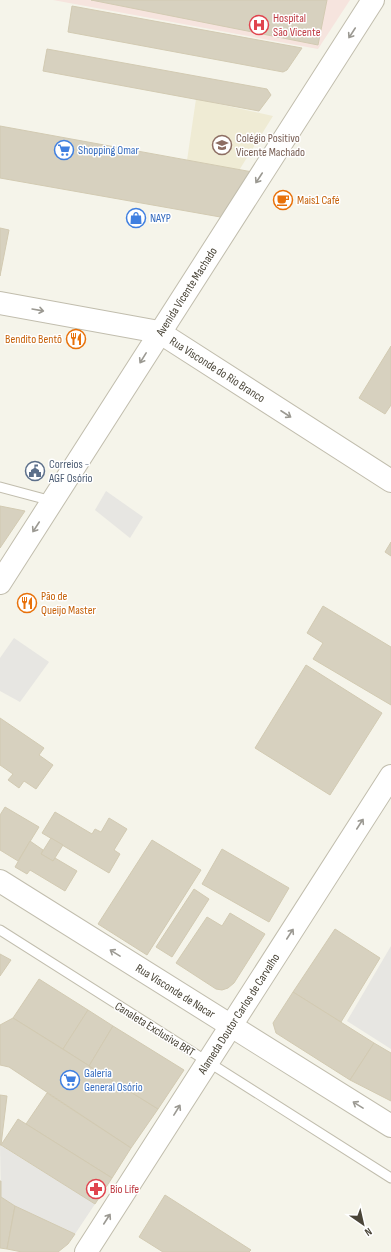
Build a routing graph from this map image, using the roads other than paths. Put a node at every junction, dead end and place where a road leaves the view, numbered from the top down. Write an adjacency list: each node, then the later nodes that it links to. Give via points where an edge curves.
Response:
1 (373, 0): 3 (street, Avenida Vicente Machado, one-way to 3)
2 (0, 303): 3 (street, Rua Visconde do Rio Branco, one-way to 3)
3 (159, 332): 4 (street, Rua Visconde do Rio Branco, one-way to 4); 6 (street, Avenida Vicente Machado, one-way to 6)
4 (391, 481)
5 (0, 488): 6 (lane)
6 (52, 501): 7 (street, Avenida Vicente Machado, one-way to 7)
7 (0, 583)
8 (391, 776): 11 (street, Alameda Doutor Carlos de Carvalho, one-way to 8)
9 (0, 881): 11 (street, Rua Visconde de Nacar, one-way to 9)
10 (0, 930): 12 (lane, Canaleta Exclusiva BRT)
11 (231, 1026): 12 (street, Alameda Doutor Carlos de Carvalho); 13 (street, Rua Visconde de Nacar, one-way to 11)
12 (208, 1062): 14 (lane, Canaleta Exclusiva BRT); 15 (street, Alameda Doutor Carlos de Carvalho, one-way to 12)
13 (391, 1126)
14 (391, 1178)
15 (86, 1252)

